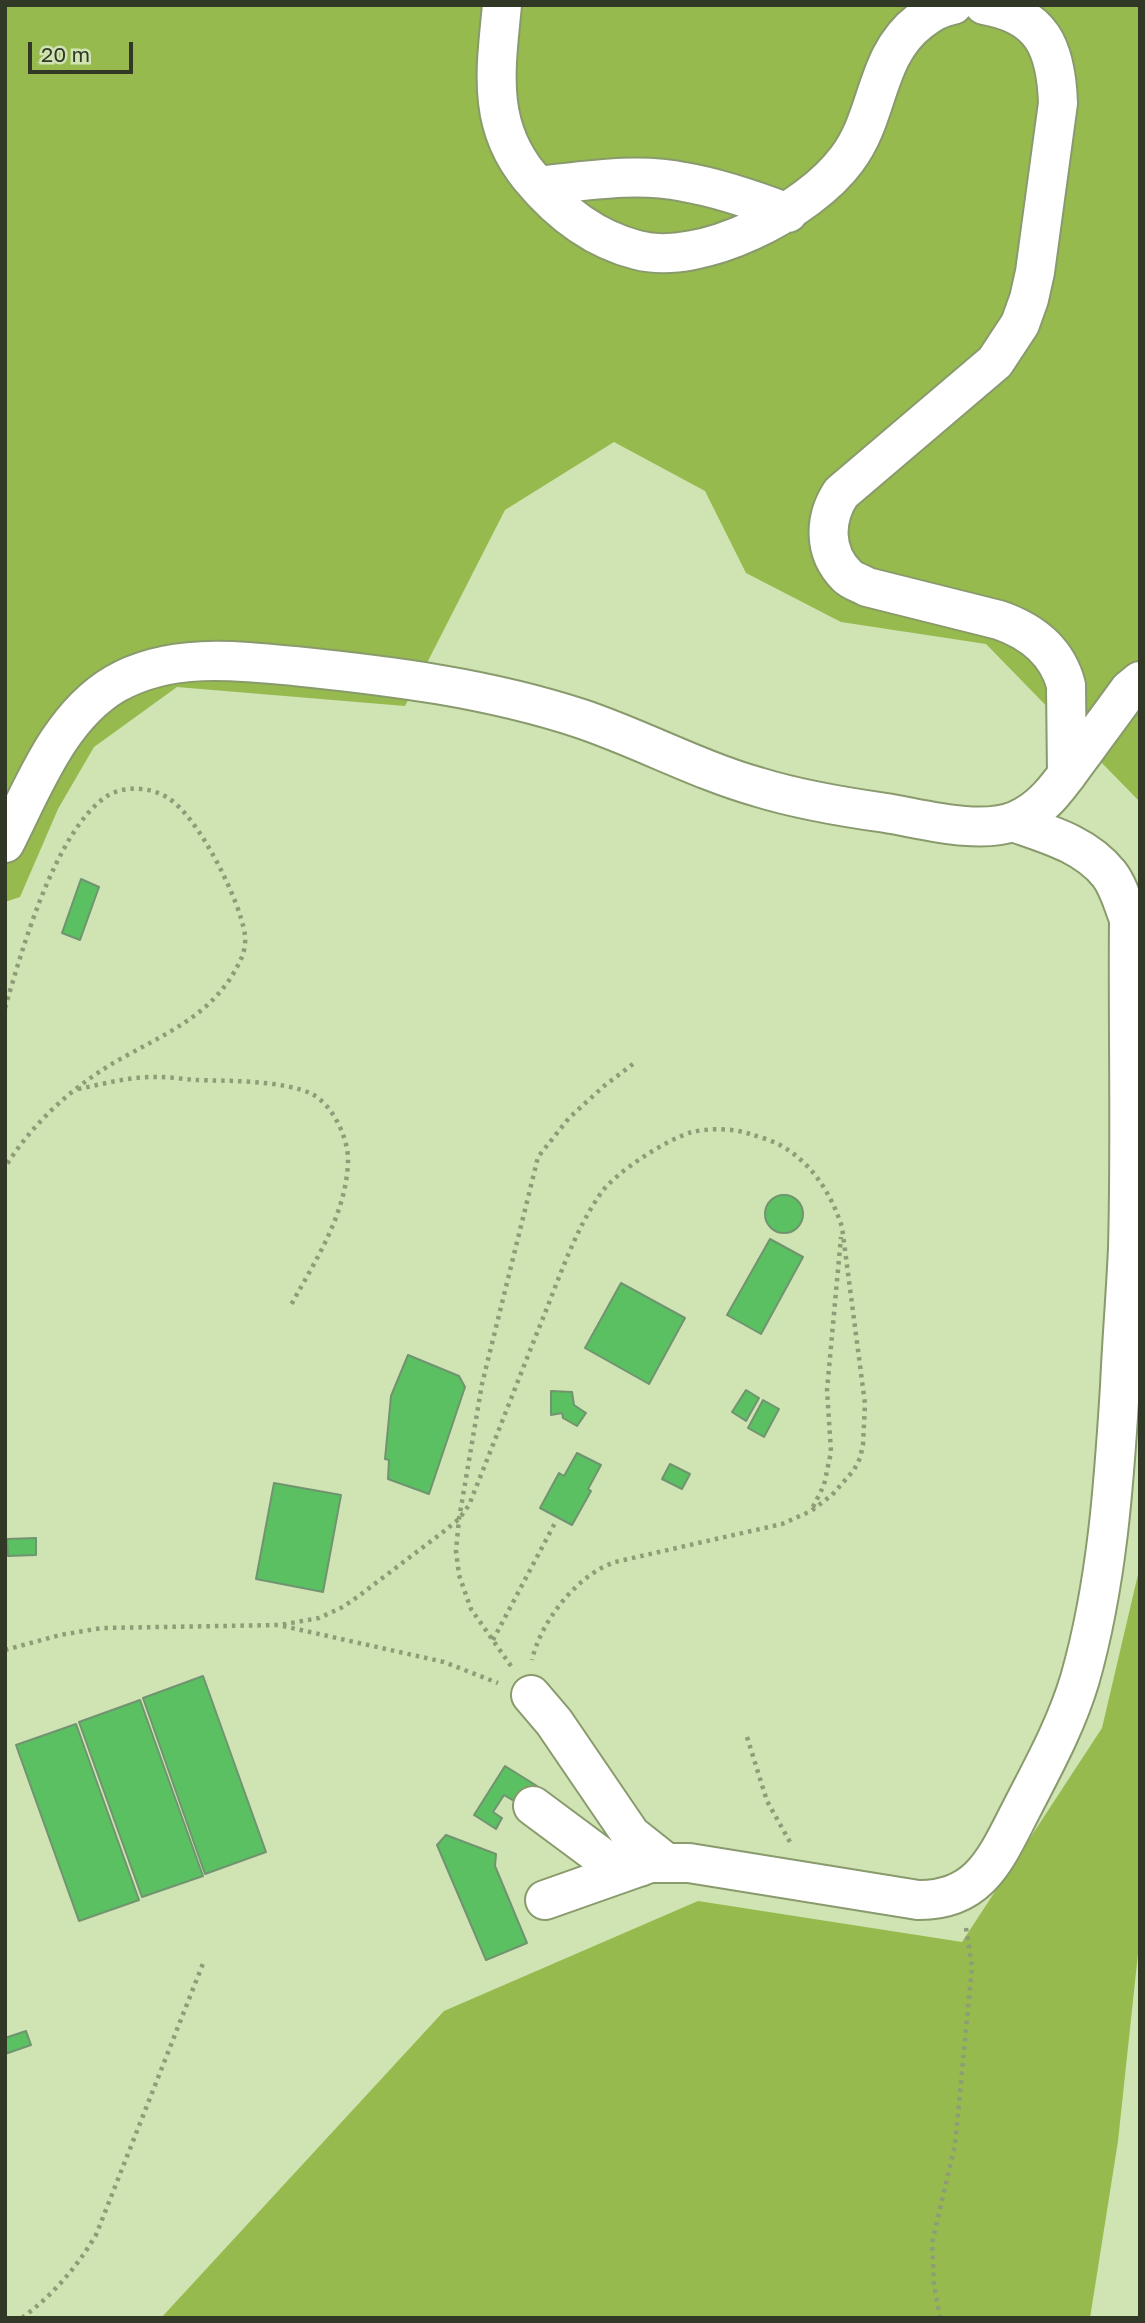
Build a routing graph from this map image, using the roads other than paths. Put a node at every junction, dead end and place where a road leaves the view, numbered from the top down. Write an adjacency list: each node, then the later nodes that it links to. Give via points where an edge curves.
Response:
1 (502, 5): 4 (street, via 497,103 510,149)
2 (953, 5): 5 (street, via 924,18 894,47 848,159)
3 (984, 5): 7 (street, via 1031,22 1046,45 1057,76 1056,116 1029,299 1020,324 995,362 841,493 828,521 828,542 848,577 867,587 1018,626 1046,647 1066,685)
4 (538, 186): 5 (street, via 648,178 682,181 741,195); 5 (street, via 582,226 639,251 672,253 703,248)
5 (788, 213)
6 (1140, 681): 7 (street)
7 (1067, 775): 8 (street, via 1045,803)
8 (1013, 822): 9 (street, via 967,826 799,798 730,778 583,720 444,684 215,661 142,672 116,683 85,707 46,762); 12 (street, via 1064,839 1090,856 1109,873 1129,919 1128,1249 1115,1469 1091,1635 1063,1729 1004,1841 974,1884 943,1899 918,1900 684,1862)
9 (5, 843)
10 (531, 1695): 12 (street)
11 (533, 1806): 12 (street, via 607,1861)
12 (652, 1864): 13 (street)
13 (545, 1899)

